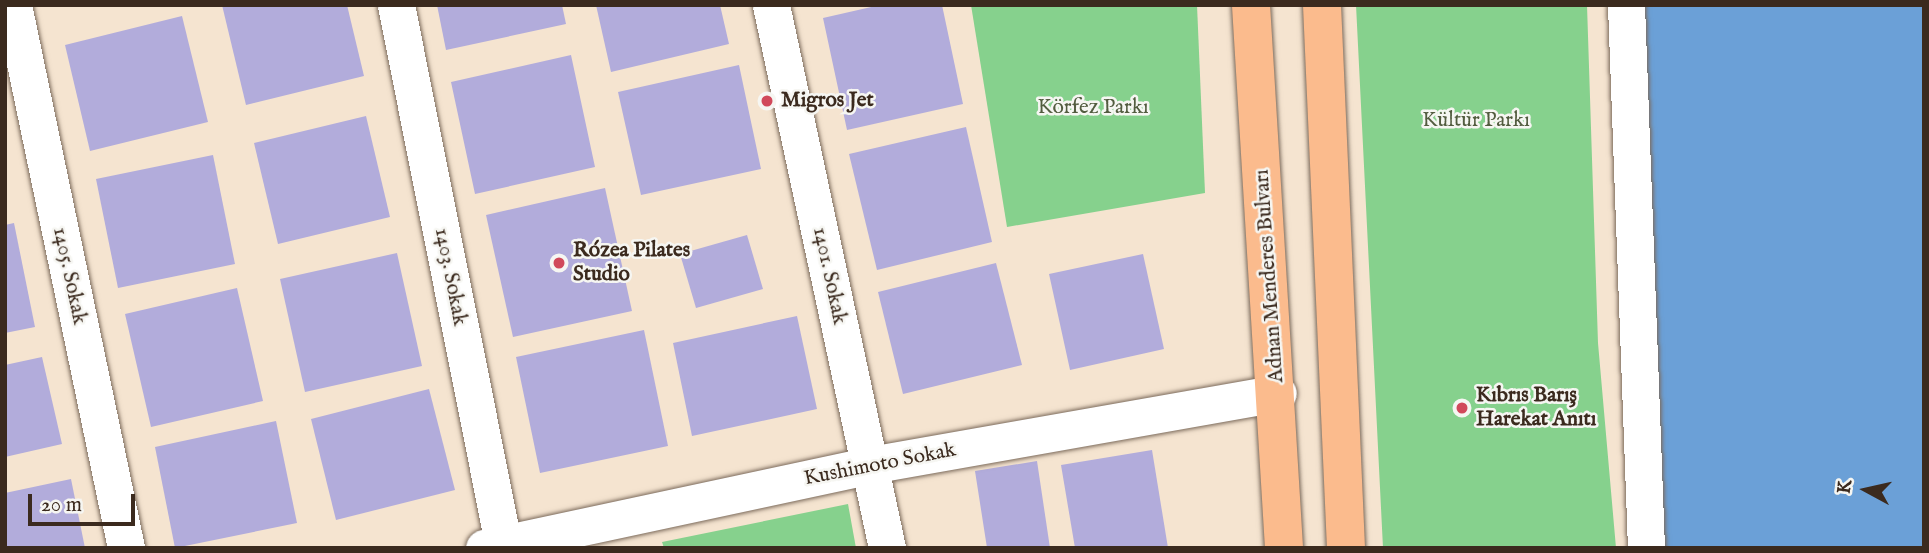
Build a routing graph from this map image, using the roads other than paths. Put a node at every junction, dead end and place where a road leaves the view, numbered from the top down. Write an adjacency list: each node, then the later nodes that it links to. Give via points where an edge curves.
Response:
1 (13, 5): 10 (street, 1405. Sokak)
2 (396, 5): 9 (street, 1403. Sokak)
3 (771, 5): 8 (street, 1401. Sokak)
4 (1251, 5): 7 (main road, Adnan Menderes Bulvarı)
5 (1321, 5): 13 (main road)
6 (1626, 5): 14 (street)
7 (1278, 393): 8 (street, Kushimoto Sokak); 12 (main road, Adnan Menderes Bulvarı)
8 (870, 465): 9 (street, Kushimoto Sokak); 11 (street, 1401. Sokak)
9 (497, 546)
10 (126, 548)
11 (887, 548)
12 (1284, 548)
13 (1346, 548)
14 (1646, 548)

